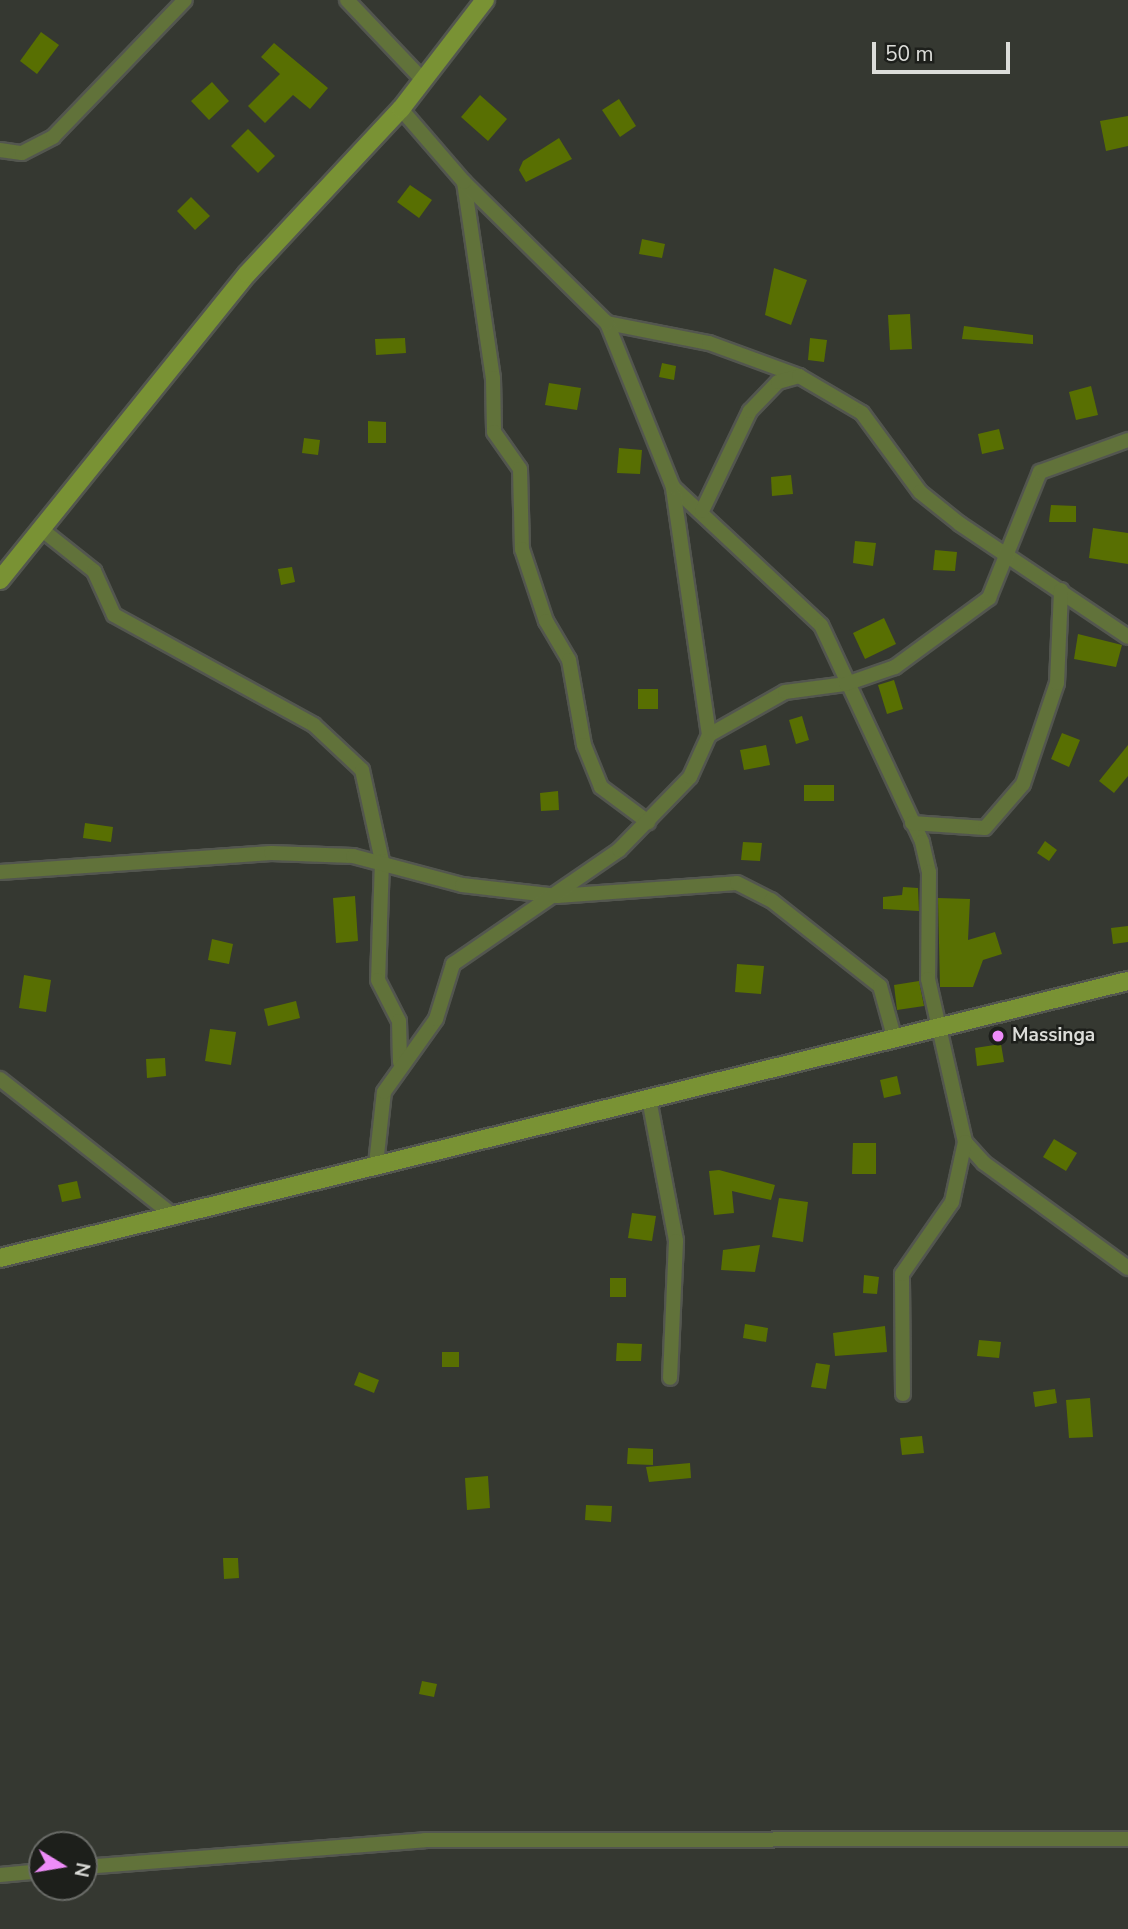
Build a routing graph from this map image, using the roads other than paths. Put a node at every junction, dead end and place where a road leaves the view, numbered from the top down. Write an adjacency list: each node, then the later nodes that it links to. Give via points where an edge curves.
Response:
1 (185, 0): 6 (street, via 53,137 22,153)
2 (347, 0): 4 (street)
3 (485, 0): 4 (street)
4 (423, 80): 5 (street)
5 (401, 108): 7 (street); 13 (street, via 298,213)
6 (0, 150)
7 (464, 182): 8 (street); 20 (street, via 490,353 494,432 520,469 522,550 546,621 569,660 584,745 601,787)
8 (607, 323): 9 (street, via 709,343); 11 (street)
9 (799, 376): 12 (street, via 778,383 750,411); 14 (street, via 862,413 920,492)
10 (1128, 440): 14 (street, via 1040,472)
11 (673, 487): 12 (street); 19 (street)
12 (702, 511): 18 (street, via 821,625)
13 (41, 529): 15 (street); 22 (street, via 94,571 114,615 334,740 362,770)
14 (1008, 550): 16 (street); 18 (street, via 989,598 895,667)
15 (0, 580)
16 (1061, 590): 17 (street); 21 (street, via 1057,683 1023,784 985,828)
17 (1128, 636)
18 (846, 684): 19 (street, via 785,692); 21 (street)
19 (709, 735): 20 (street, via 690,777)
20 (649, 822): 24 (street)
21 (912, 823): 26 (street, via 929,872 928,979)
22 (382, 861): 23 (street, via 271,853); 24 (street, via 462,885); 28 (street, via 375,953 382,993 399,1021)
23 (0, 872)
24 (557, 897): 27 (street, via 737,883 771,900 880,986); 28 (street, via 453,964 436,1018)
25 (1128, 981): 26 (street)
26 (939, 1029): 27 (street); 31 (street)
27 (895, 1040): 30 (street)
28 (400, 1062): 32 (street, via 377,1114)
29 (0, 1079): 33 (street)
30 (649, 1099): 32 (street); 36 (street, via 676,1241)
31 (965, 1142): 35 (street, via 984,1163); 37 (street, via 952,1202 902,1274)
32 (376, 1164): 33 (street)
33 (173, 1215): 34 (street)
34 (0, 1258)
35 (1128, 1268)
36 (670, 1378)
37 (903, 1394)
38 (1128, 1839): 39 (street, via 425,1840)
39 (98, 1866)
40 (28, 1872): 41 (street)
41 (0, 1875)

